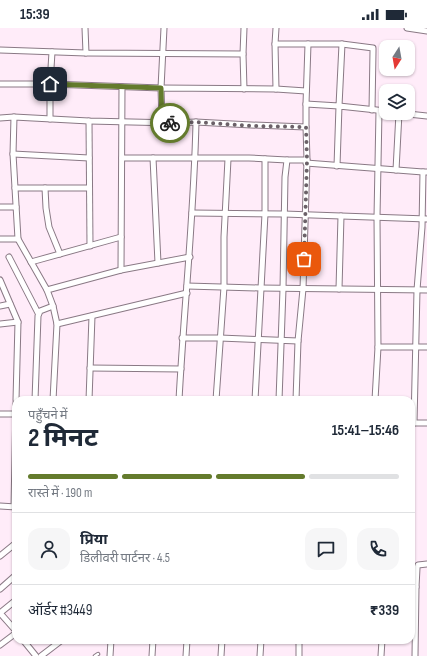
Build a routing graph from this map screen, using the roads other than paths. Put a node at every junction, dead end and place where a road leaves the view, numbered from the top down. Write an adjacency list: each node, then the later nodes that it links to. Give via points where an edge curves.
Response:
1 (85, 28): 12 (street)
2 (164, 28): 13 (street)
3 (244, 28): 14 (street)
4 (276, 28): 7 (street)
5 (407, 28): 6 (street)
6 (427, 31)
7 (275, 44): 8 (street); 19 (street)
8 (308, 44): 9 (street); 21 (street)
9 (342, 44): 23 (street); 24 (street, via 372,48 374,51)
10 (0, 50): 11 (street)
11 (52, 52): 12 (street); 16 (street)
12 (86, 53): 13 (street)
13 (163, 54): 14 (street); 18 (street)
14 (243, 54): 20 (street)
15 (0, 84): 16 (street)
16 (50, 84): 17 (street); 30 (street)
17 (122, 87): 18 (street); 34 (street)
18 (161, 88): 20 (street); 36 (street)
19 (276, 89): 20 (street); 21 (street)
20 (244, 90)
21 (306, 91): 22 (street)
22 (306, 104): 23 (street); 37 (street)
23 (339, 106): 24 (street); 47 (street)
24 (372, 110): 25 (street)
25 (379, 111)
26 (415, 115): 27 (street)
27 (427, 116)
28 (14, 117): 29 (street); 30 (street); 38 (street)
29 (0, 118)
30 (50, 119): 33 (street)
31 (379, 120): 48 (street)
32 (399, 120): 49 (street)
33 (89, 121): 34 (street); 39 (street)
34 (122, 122): 36 (street); 40 (street)
35 (196, 122): 36 (street); 37 (street); 42 (street)
36 (162, 123)
37 (306, 127): 46 (street)
38 (13, 154): 39 (street); 51 (street)
39 (89, 158): 53 (street)
40 (122, 158): 41 (street); 64 (street)
41 (153, 158): 42 (street); 72 (street)
42 (195, 158): 43 (street); 56 (street)
43 (228, 159): 44 (street); 57 (street)
44 (265, 159): 45 (street); 58 (street)
45 (287, 160): 46 (street); 59 (street)
46 (307, 162): 47 (street); 60 (street)
47 (337, 166): 48 (street)
48 (379, 169): 49 (street); 62 (street)
49 (396, 170): 50 (street)
50 (425, 172): 63 (street)
51 (15, 188): 52 (street); 55 (street)
52 (46, 188): 53 (street); 68 (street, via 49,227)
53 (89, 188): 67 (street)
54 (0, 207): 55 (street)
55 (16, 207): 66 (street)
56 (192, 213): 57 (street); 70 (street)
57 (226, 213): 58 (street); 76 (street)
58 (264, 214): 59 (street); 77 (street)
59 (284, 214): 60 (street); 78 (street)
60 (305, 214): 61 (street); 79 (street)
61 (341, 216): 62 (street); 80 (street)
62 (377, 217): 63 (street); 82 (street)
63 (425, 219): 83 (street)
64 (121, 237): 67 (street); 73 (street)
65 (0, 239): 66 (street)
66 (18, 239): 71 (street)
67 (90, 246): 68 (street)
68 (60, 254): 71 (street)
69 (9, 257): 89 (street)
70 (190, 257): 72 (street); 75 (street)
71 (31, 262): 81 (street)
72 (158, 263): 73 (street)
73 (121, 270): 81 (street)
74 (0, 280): 86 (street)
75 (187, 286): 76 (street); 85 (street)
76 (224, 287): 77 (street); 95 (street)
77 (260, 288): 78 (street); 96 (street)
78 (283, 289): 79 (street); 97 (street)
79 (303, 289): 80 (street); 98 (street)
80 (339, 289): 82 (street)
81 (47, 290): 88 (street)
82 (378, 290): 83 (street); 99 (street)
83 (417, 290): 84 (street); 100 (street)
84 (427, 290)
85 (187, 293): 90 (street); 94 (street)
86 (10, 304): 87 (street); 91 (street)
87 (0, 306)
88 (53, 306): 89 (street); 93 (street)
89 (38, 313): 105 (street)
90 (92, 316): 93 (street); 102 (street)
91 (18, 322): 92 (street); 104 (street)
92 (0, 324)
93 (57, 324): 106 (street)
94 (182, 338): 95 (street); 103 (street)
95 (220, 338): 96 (street); 109 (street)
96 (258, 340): 97 (street); 110 (street)
97 (282, 341): 98 (street); 111 (street)
98 (298, 341): 112 (street)
99 (378, 347): 100 (street); 113 (street)
100 (415, 347): 101 (street); 114 (street)
101 (427, 347)
102 (90, 368): 103 (street); 107 (street)
103 (181, 369): 108 (street)
104 (16, 396)
105 (35, 396)
106 (53, 396)
107 (89, 396)
108 (179, 396)
109 (216, 396)
110 (255, 396)
111 (279, 396)
112 (296, 396)
113 (375, 396)
114 (413, 396)
115 (0, 414): 116 (street)
116 (12, 414)
117 (415, 423): 118 (street)
118 (427, 423)
119 (0, 506): 120 (street)
120 (12, 507)
121 (12, 546): 122 (street)
122 (0, 556)
123 (427, 564): 125 (street, via 418,565)
124 (12, 578): 126 (street)
125 (415, 581)
126 (0, 589)
127 (12, 603): 128 (street, via 0,613)
128 (12, 627)
129 (12, 635): 140 (street)
130 (26, 644): 142 (street)
131 (57, 644): 143 (street)
132 (111, 644): 145 (street)
133 (153, 644): 146 (street)
134 (187, 644): 147 (street)
135 (222, 644): 148 (street)
136 (261, 644): 149 (street)
137 (299, 644): 150 (street)
138 (382, 644): 151 (street)
139 (415, 644): 152 (street)
140 (0, 645)
141 (98, 654): 144 (lane)
142 (36, 656)
143 (41, 656)
144 (95, 656)
145 (110, 656)
146 (152, 656)
147 (186, 656)
148 (222, 656)
149 (260, 656)
150 (299, 656)
151 (381, 656)
152 (415, 656)

